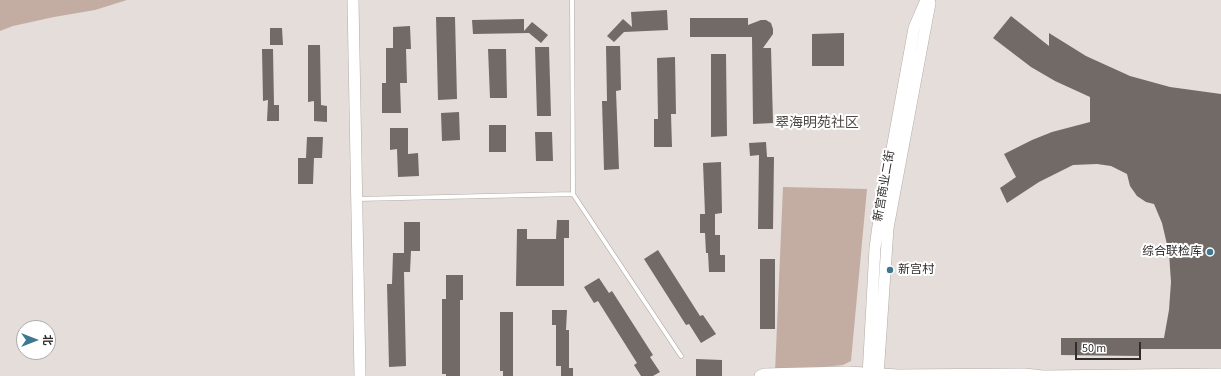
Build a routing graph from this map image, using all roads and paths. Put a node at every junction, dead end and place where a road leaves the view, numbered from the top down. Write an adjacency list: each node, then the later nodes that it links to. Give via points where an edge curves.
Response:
1 (353, 0): 6 (street)
2 (572, 0): 5 (lane)
3 (926, 0): 9 (street, 新宫商业二街, via 914,28 878,226 875,248)
4 (931, 0): 9 (street, 新宫商业二街, via 888,228)
5 (574, 194): 6 (lane); 7 (lane)
6 (356, 199): 10 (street)
7 (681, 356)
8 (1221, 374): 9 (street)
9 (873, 375): 11 (street, via 848,372)
10 (360, 376)
11 (760, 376)

